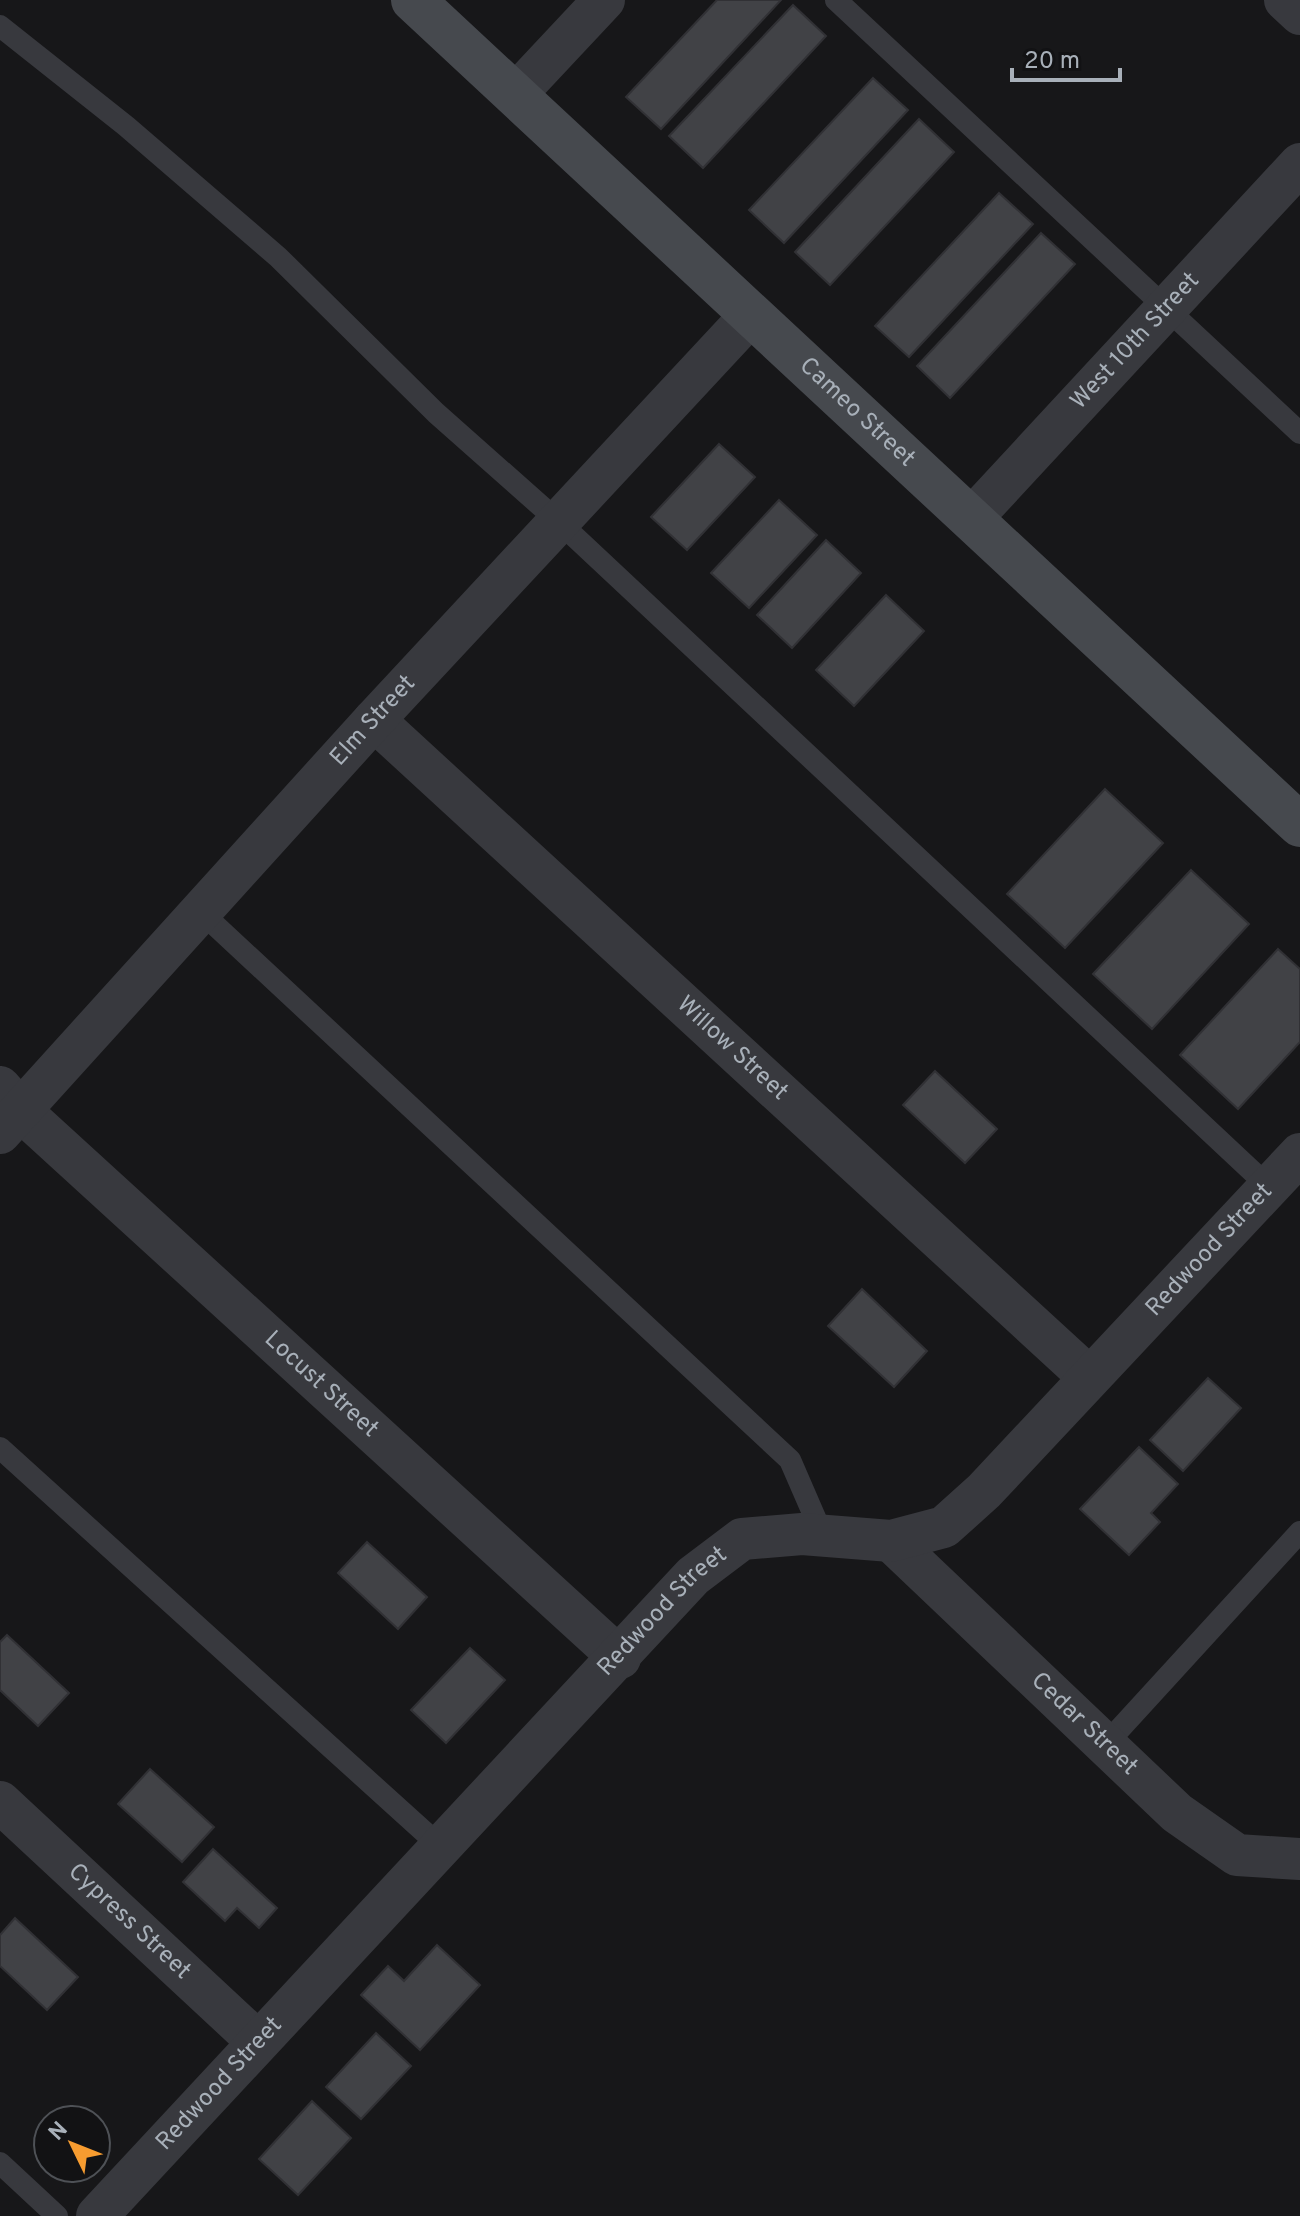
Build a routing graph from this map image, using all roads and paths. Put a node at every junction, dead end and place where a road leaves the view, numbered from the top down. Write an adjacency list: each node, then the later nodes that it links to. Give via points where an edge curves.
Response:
1 (413, 0): 7 (street, Cameo Street)
2 (604, 0): 7 (street)
3 (836, 0): 9 (lane)
4 (1285, 0): 5 (street)
5 (1300, 14)
6 (0, 26): 13 (lane, via 278,257 436,413)
7 (515, 95): 10 (street, Cameo Street)
8 (1300, 164): 9 (street, West 10th Street)
9 (1165, 309): 11 (lane); 12 (street, West 10th Street)
10 (751, 315): 12 (street, Cameo Street); 13 (street, Elm Street)
11 (1300, 433)
12 (971, 519): 15 (street, Cameo Street)
13 (559, 522): 14 (street, Elm Street); 19 (lane)
14 (374, 720): 16 (street, Elm Street); 20 (street, Willow Street)
15 (1300, 825)
16 (201, 912): 17 (street, Elm Street); 23 (lane, via 790,1460)
17 (7, 1110): 25 (street, Locust Street)
18 (1300, 1154): 19 (street, Redwood Street)
19 (1269, 1187): 20 (street, Redwood Street)
20 (1089, 1377): 24 (street, Redwood Street, via 944,1527)
21 (0, 1448): 28 (lane)
22 (1300, 1532): 26 (lane)
23 (823, 1536): 24 (street, Redwood Street); 25 (street, Redwood Street, via 742,1539 693,1576)
24 (891, 1541): 26 (street, Cedar Street)
25 (620, 1658): 28 (street, Redwood Street)
26 (1105, 1745): 29 (street, Cedar Street, via 1177,1813 1237,1855)
27 (0, 1802): 30 (street, Cypress Street)
28 (441, 1847): 30 (street, Redwood Street)
29 (1300, 1859)
30 (257, 2041): 33 (street, Redwood Street)
31 (0, 2163): 32 (lane)
32 (57, 2216)
33 (97, 2216)

